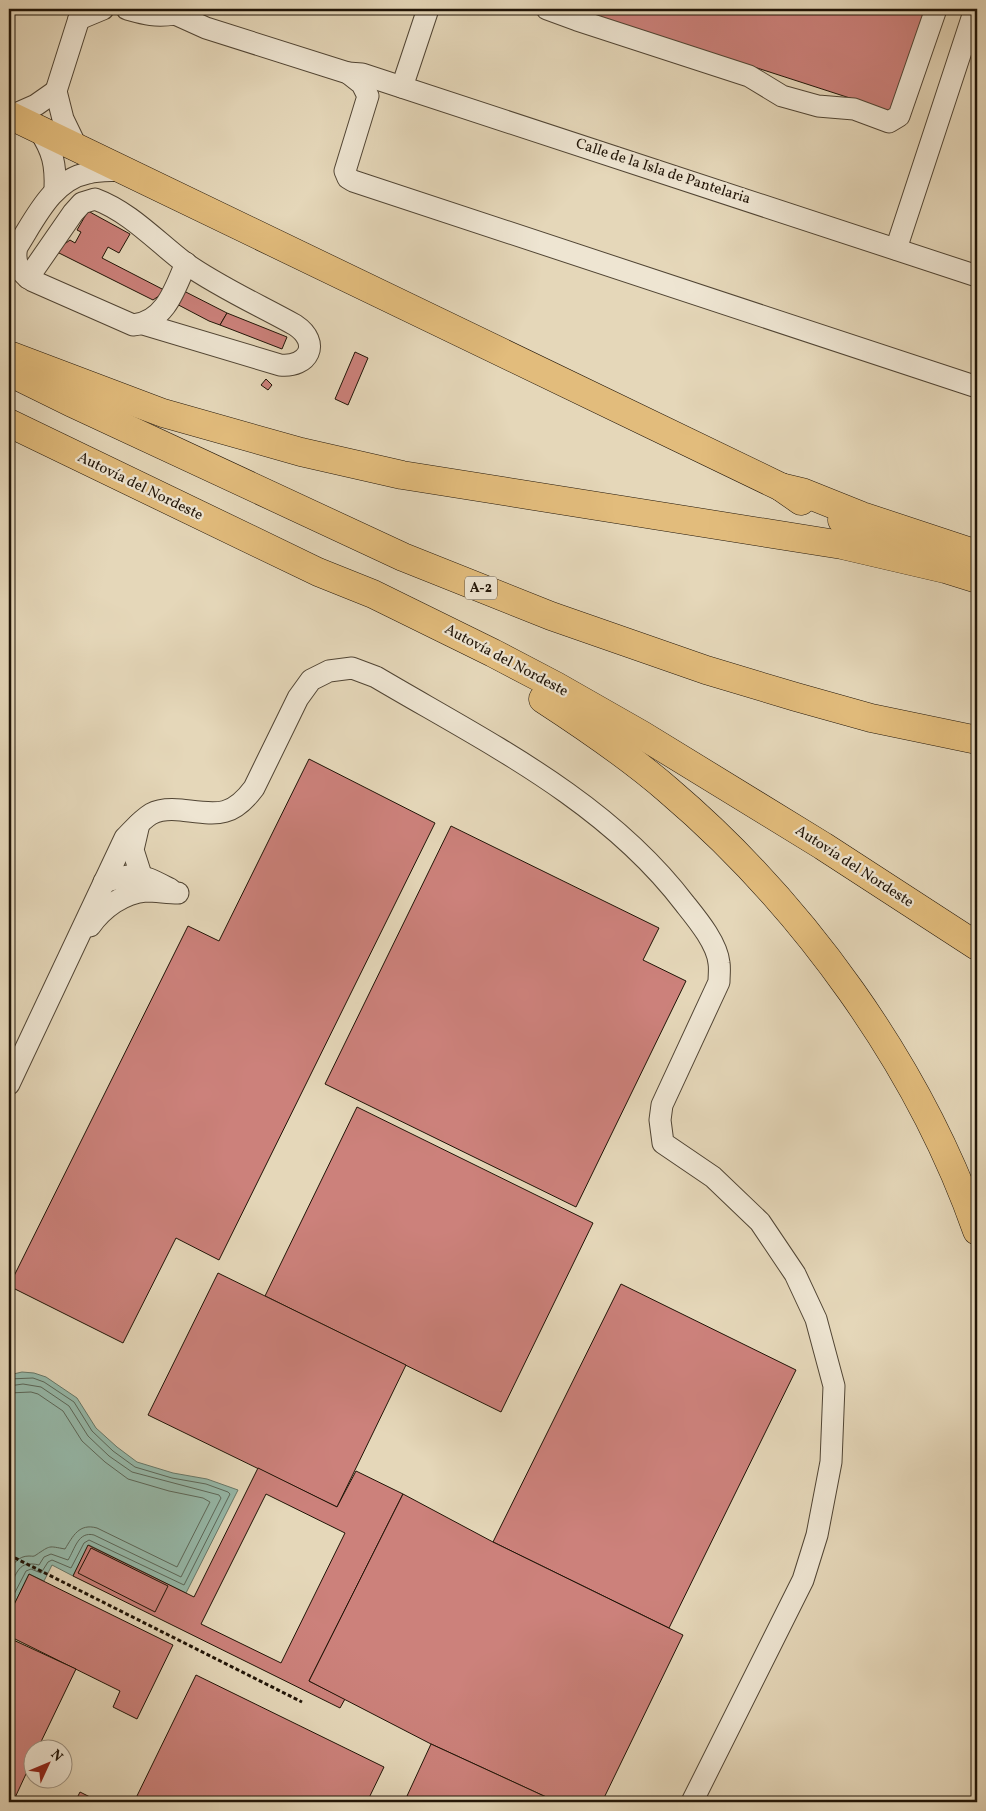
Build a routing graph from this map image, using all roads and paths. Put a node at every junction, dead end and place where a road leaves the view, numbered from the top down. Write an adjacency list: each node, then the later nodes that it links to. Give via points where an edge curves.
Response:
1 (104, 9): 8 (lane)
2 (126, 9): 7 (lane, via 160,17)
3 (428, 9): 10 (lane)
4 (548, 9): 5 (lane, via 749,76 782,96 818,106 854,109 889,122 900,116)
5 (936, 9)
6 (975, 9): 17 (lane)
7 (172, 11): 9 (lane, Calle de la Isla de Pantelaria, via 206,28)
8 (80, 14): 11 (lane)
9 (348, 73): 10 (lane, Calle de la Isla de Pantelaria, via 362,74); 24 (lane, via 362,84 368,96 346,164 345,171 353,181)
10 (402, 87): 17 (lane, Calle de la Isla de Pantelaria)
11 (56, 90): 12 (lane, via 29,108); 14 (lane, via 63,119)
12 (10, 115): 13 (main road)
13 (39, 130): 14 (main road); 16 (lane, via 53,157)
14 (77, 148): 15 (main road)
15 (123, 170): 16 (lane, via 88,172); 26 (main road)
16 (55, 190): 19 (lane, via 17,247)
17 (896, 249): 20 (lane, Calle de la Isla de Pantelaria)
18 (186, 263): 19 (lane, via 121,212 95,199 82,204); 21 (lane, via 168,303); 21 (lane, via 303,331 310,342 305,358 298,364 280,365)
19 (18, 268): 21 (lane, via 126,324)
20 (977, 276)
21 (143, 324)
22 (9, 354): 28 (main road, via 164,413 301,452 402,475 842,546)
23 (9, 372): 31 (main road, A-2, via 403,557 551,616 706,670 796,697 871,718)
24 (977, 387)
25 (9, 423): 29 (main road, Autovía del Nordeste)
26 (781, 487): 27 (main road); 28 (main road, via 797,499)
27 (977, 554)
28 (944, 569): 30 (main road)
29 (318, 572): 35 (main road, Autovía del Nordeste, via 373,594 556,686 824,846); 38 (main road, via 362,602 549,702 626,757 711,829 765,883 817,946 882,1036 932,1123)
30 (977, 579)
31 (977, 740)
32 (139, 824): 33 (lane, via 133,850); 34 (lane, via 125,838); 41 (lane, via 151,814 169,809 215,814 244,801 254,788 298,698 311,680 329,671 352,668 376,677 542,775 590,810 666,879 710,940 719,961 719,982 662,1105 663,1143 713,1177 760,1222 795,1274 816,1319 834,1386 831,1462 817,1535 803,1580)
33 (141, 875): 34 (lane, via 122,876); 36 (lane, via 181,895 146,891 114,902 96,917)
34 (104, 882): 36 (lane)
35 (977, 946)
36 (69, 957): 37 (lane)
37 (9, 1084)
38 (977, 1231)
39 (9, 1555): 40 (path)
40 (302, 1702)
41 (692, 1802)

